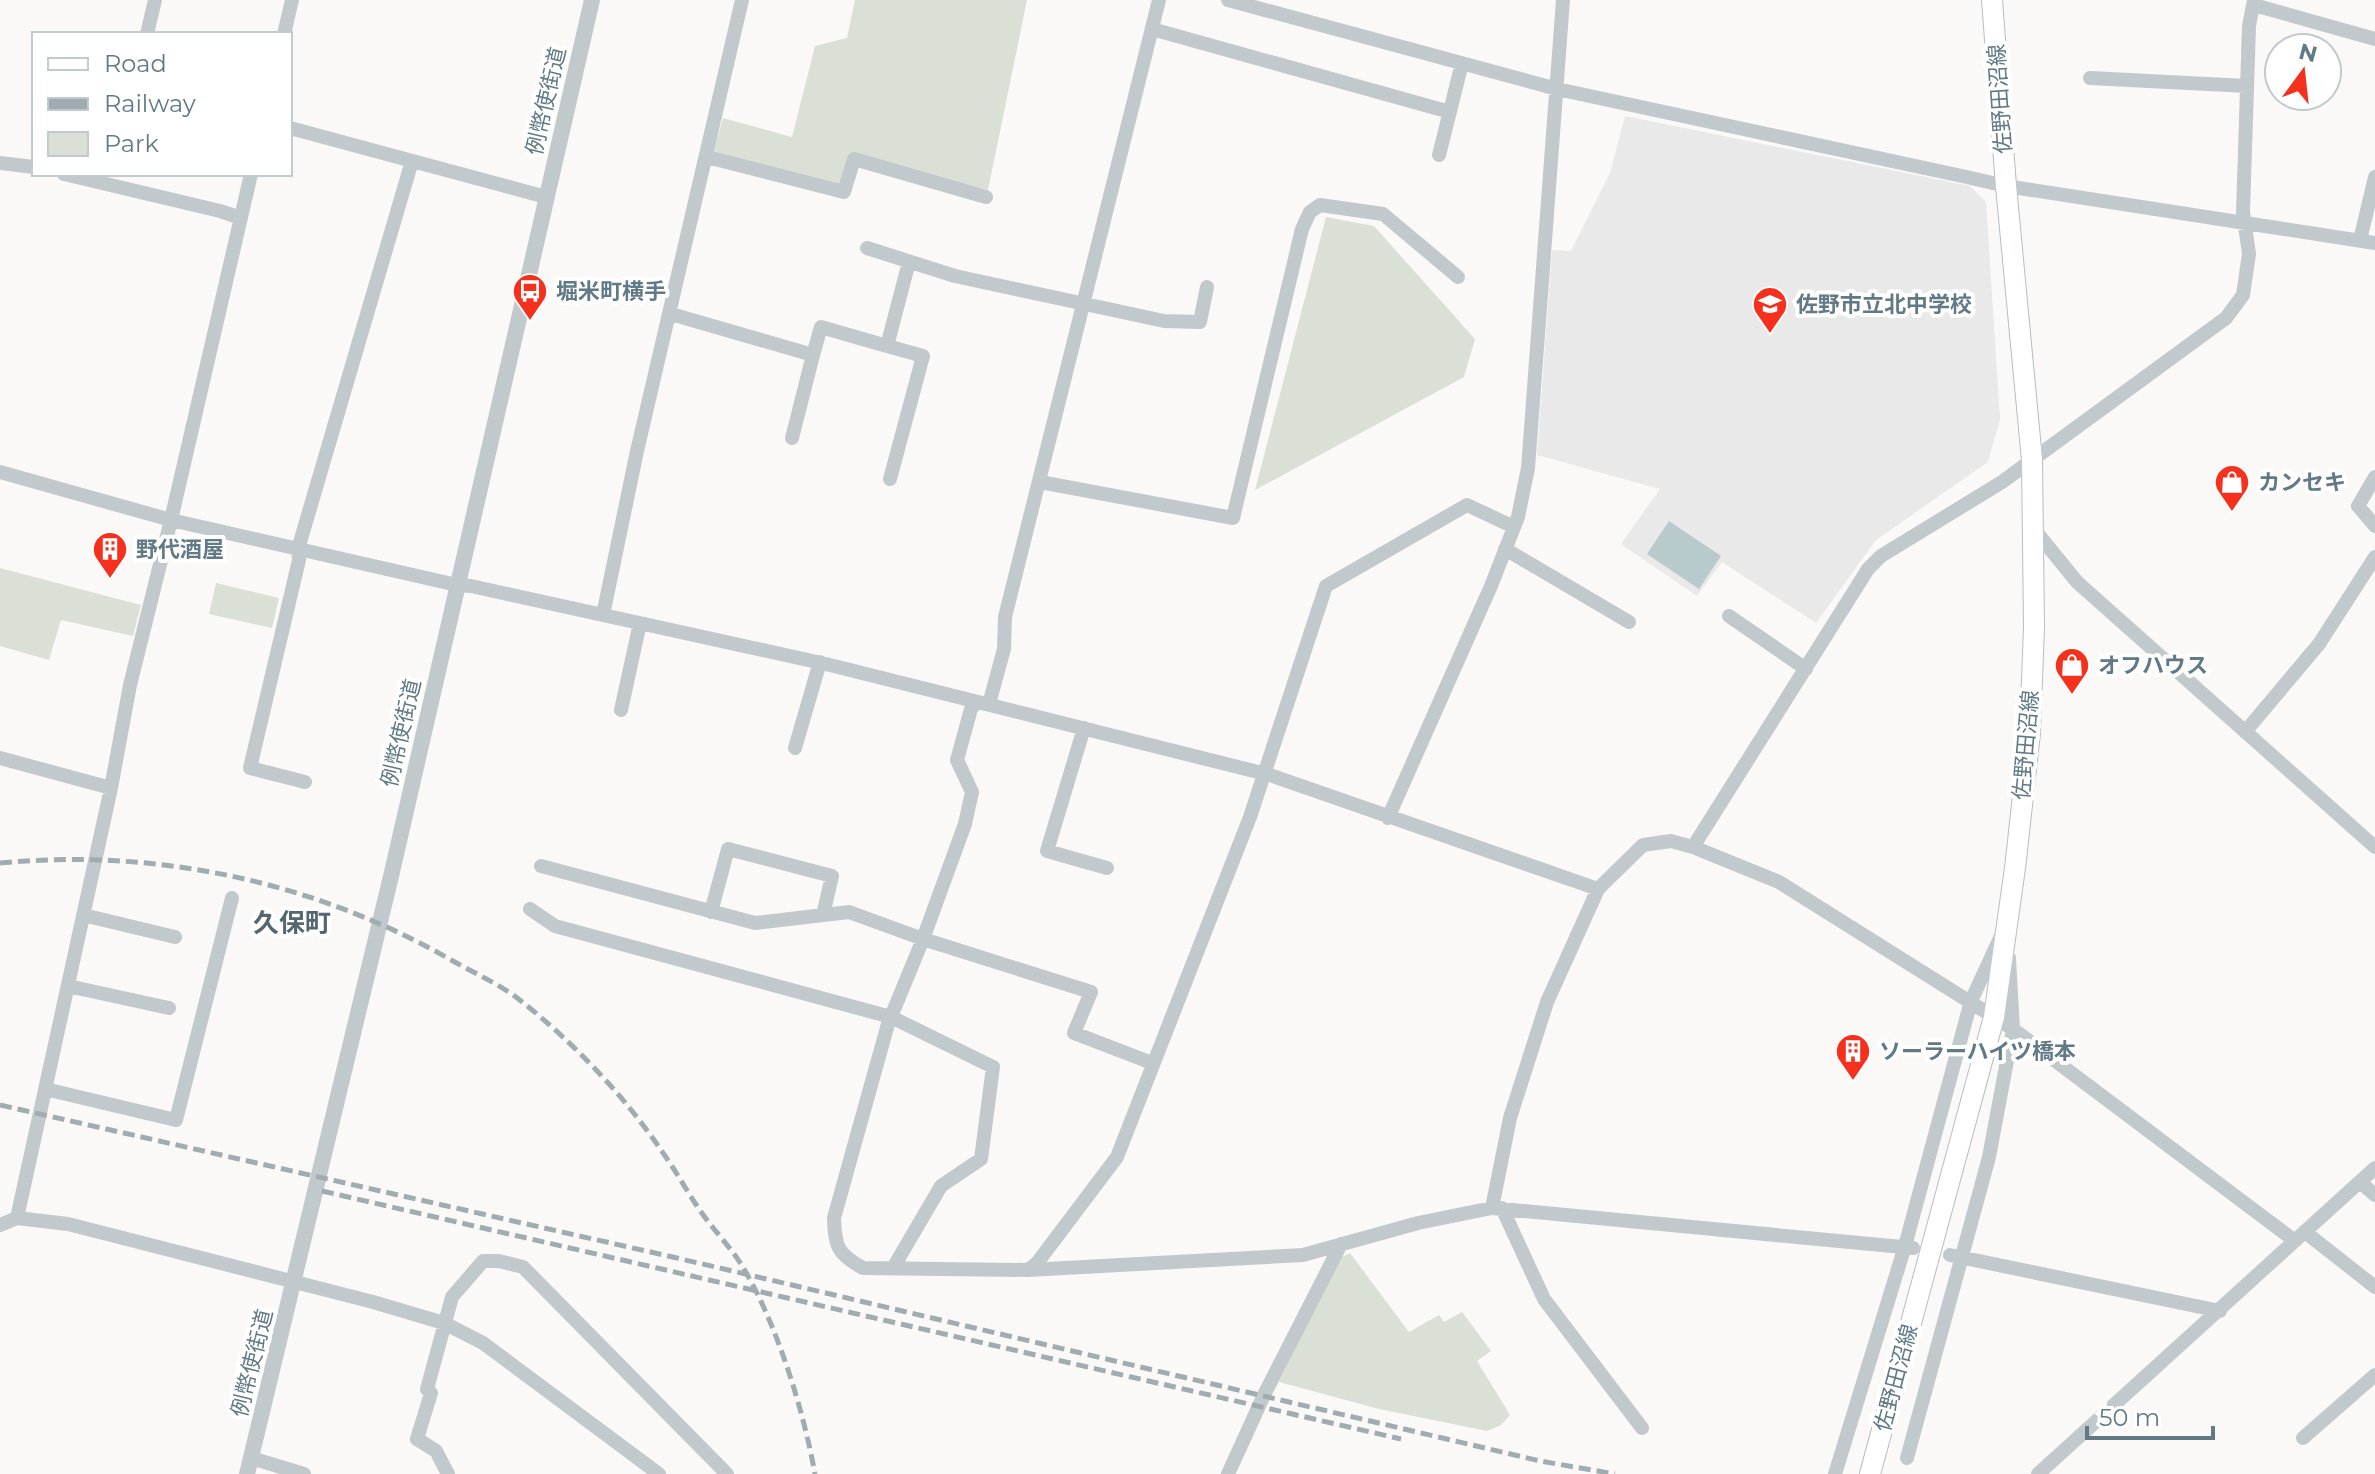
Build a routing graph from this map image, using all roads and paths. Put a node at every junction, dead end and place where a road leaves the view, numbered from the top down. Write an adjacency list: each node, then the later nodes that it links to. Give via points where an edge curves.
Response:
1 (155, 0): 11 (street)
2 (292, 0): 12 (street)
3 (592, 0): 29 (street, 例幣使街道)
4 (742, 0): 21 (street)
5 (1159, 0): 10 (street)
6 (1228, 0): 14 (street)
7 (1563, 0): 17 (street)
8 (1992, 0): 28 (main road, 佐野田沼線)
9 (2254, 3): 13 (street); 16 (street)
10 (1152, 29): 18 (street); 38 (street)
11 (147, 32)
12 (284, 32)
13 (2375, 39)
14 (1462, 63): 17 (street); 18 (street)
15 (2090, 78): 16 (street)
16 (2247, 86): 32 (street)
17 (1557, 89): 28 (street); 50 (street, via 1528,468)
18 (1450, 112): 20 (street)
19 (292, 129): 22 (street)
20 (1439, 155)
21 (707, 157): 30 (street, via 844,192 854,159); 39 (street)
22 (412, 161): 29 (street); 52 (street)
23 (0, 163): 24 (street)
24 (32, 167)
25 (72, 176): 31 (street)
26 (251, 176): 31 (street)
27 (2375, 177): 33 (street)
28 (2006, 186): 32 (street); 43 (main road, 佐野田沼線)
29 (546, 197): 55 (street, 例幣使街道)
30 (986, 197)
31 (241, 218): 48 (street)
32 (2246, 224): 33 (street); 43 (street, via 2249,254 2243,295 2226,318)
33 (2368, 242)
34 (867, 248): 35 (street)
35 (909, 262): 38 (street); 40 (street)
36 (1458, 277): 47 (street, via 1383,214 1320,205 1302,229 1233,518)
37 (1207, 287): 38 (street, via 1200,322 1164,321)
38 (1081, 304): 47 (street)
39 (671, 314): 41 (street); 56 (street)
40 (887, 346): 41 (street, via 821,327); 46 (street, via 923,356)
41 (813, 355): 42 (street)
42 (792, 438)
43 (2032, 460): 51 (main road, 佐野田沼線); 61 (street, via 1881,556)
44 (0, 472): 48 (street)
45 (2375, 477): 49 (street, via 2358,506)
46 (890, 479)
47 (1040, 482): 62 (street, via 1005,617 1004,649)
48 (171, 520): 52 (street); 70 (street)
49 (2375, 526)
50 (1514, 527): 53 (street); 68 (street, via 1467,505 1326,586)
51 (2033, 528): 65 (street, via 2077,582); 82 (main road, 佐野田沼線, via 2030,733)
52 (298, 549): 55 (street); 69 (street, via 250,768)
53 (1505, 549): 58 (street); 71 (street)
54 (2375, 557): 65 (street, via 2319,644)
55 (457, 585): 56 (street); 105 (street, 例幣使街道)
56 (603, 615): 59 (street)
57 (1729, 616): 61 (street)
58 (1629, 622)
59 (640, 623): 60 (street); 63 (street)
60 (820, 662): 62 (street); 66 (street)
61 (1806, 669): 72 (street)
62 (982, 703): 64 (street); 84 (street, via 971,709 957,760 972,792 965,824)
63 (621, 710)
64 (1084, 728): 68 (street); 75 (street, via 1047,851)
65 (2245, 732): 73 (street)
66 (795, 748)
67 (0, 758): 70 (street)
68 (1263, 773): 71 (street); 91 (street)
69 (305, 782)
70 (111, 788): 80 (street)
71 (1388, 818): 76 (street)
72 (1693, 847): 76 (street, via 1671,841 1643,845); 86 (street, via 1779,882)
73 (2375, 847)
74 (541, 866): 79 (street)
75 (1107, 868)
76 (1598, 889): 96 (street, via 1547,1002 1510,1118)
77 (232, 898): 92 (street, via 176,1120)
78 (530, 909): 88 (street, via 555,926)
79 (711, 912): 81 (street, via 755,923); 81 (street, via 728,849 832,876)
80 (83, 915): 83 (street); 85 (street)
81 (823, 915): 84 (street, via 849,912)
82 (2008, 922): 86 (street); 89 (main road, 佐野田沼線); 90 (street)
83 (175, 937)
84 (923, 939): 88 (street); 91 (street, via 1091,992 1074,1033)
85 (68, 986): 87 (street); 92 (street)
86 (1971, 1001): 89 (street); 101 (street)
87 (169, 1008)
88 (891, 1017): 103 (street, via 834,1218 835,1244 846,1259 863,1268); 103 (street, via 993,1067 981,1159 941,1186)
89 (1994, 1017): 90 (street); 120 (main road, 佐野田沼線)
90 (2013, 1029): 99 (street); 102 (street, via 1989,1157)
91 (1152, 1063): 104 (street, via 1117,1157)
92 (45, 1089): 97 (street)
93 (2375, 1168): 94 (street)
94 (2360, 1182): 95 (street); 99 (street)
95 (2375, 1195)
96 (1497, 1208): 100 (street); 101 (street); 110 (street, via 1544,1299)
97 (17, 1218): 98 (street); 105 (street, via 68,1224)
98 (0, 1225)
99 (2300, 1237): 106 (street); 107 (street)
100 (1341, 1244): 104 (street, via 1303,1255); 114 (street)
101 (1909, 1247): 119 (street)
102 (1955, 1256): 107 (street); 112 (street)
103 (893, 1268): 104 (street)
104 (1028, 1270)
105 (293, 1283): 108 (street); 113 (street, 例幣使街道)
106 (2375, 1287)
107 (2220, 1311): 121 (street)
108 (444, 1323): 116 (street, via 417,1439 436,1451); 117 (street, via 483,1343); 118 (street, via 452,1297 483,1261 523,1267)
109 (2375, 1375): 111 (street)
110 (1642, 1428)
111 (2303, 1438)
112 (1907, 1458)
113 (249, 1466): 115 (street)
114 (1233, 1472)
115 (304, 1474)
116 (448, 1474)
117 (659, 1474)
118 (727, 1474)
119 (1835, 1474)
120 (1870, 1474)
121 (2038, 1474)

